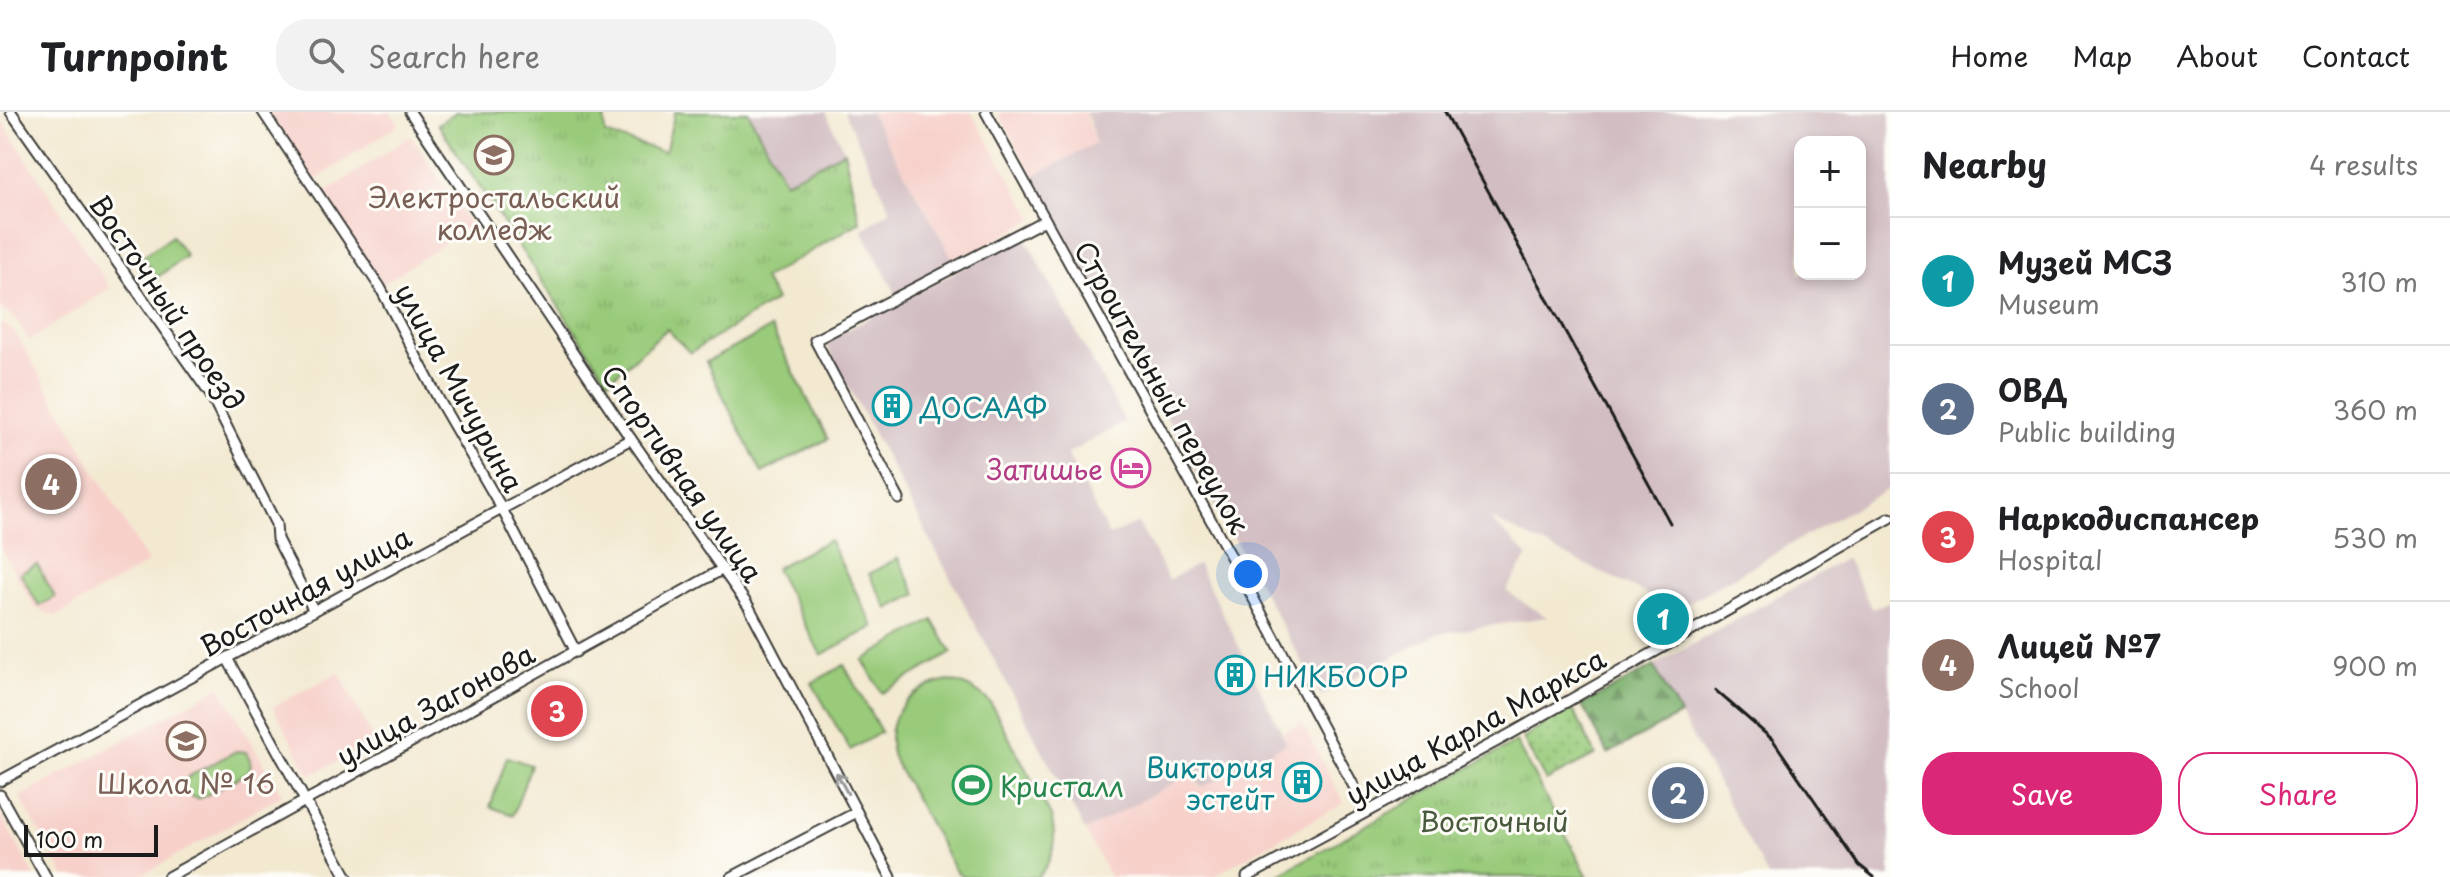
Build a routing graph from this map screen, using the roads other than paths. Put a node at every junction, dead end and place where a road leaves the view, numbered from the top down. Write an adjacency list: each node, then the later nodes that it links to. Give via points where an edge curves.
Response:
1 (263, 112): 8 (street, улица Мичурина, via 380,287)
2 (410, 112): 6 (street, Спортивная улица)
3 (986, 112): 5 (street, Строительный переулок)
4 (13, 113): 11 (street, Восточный проезд, via 210,394)
5 (1045, 220): 7 (street, via 815,340); 17 (street, Строительный переулок)
6 (631, 439): 8 (street, Восточная улица); 10 (street, Спортивная улица)
7 (899, 499)
8 (501, 507): 11 (street, Восточная улица); 12 (street, улица Мичурина)
9 (1890, 518): 17 (street, улица Карла Маркса)
10 (723, 569): 12 (street, улица Загонова); 18 (street, Спортивная улица, one-way to 10, via 758,622)
11 (314, 611): 13 (street, Восточная улица)
12 (576, 652): 16 (street, улица Загонова)
13 (227, 658): 14 (street, Восточная улица); 16 (street)
14 (0, 781)
15 (0, 795): 19 (street)
16 (304, 800): 20 (street, улица Загонова); 21 (street)
17 (1367, 811): 24 (street, улица Карла Маркса)
18 (857, 812): 22 (street); 23 (street, Спортивная улица)
19 (46, 877)
20 (168, 877)
21 (347, 877)
22 (732, 877)
23 (891, 877)
24 (1247, 877)

